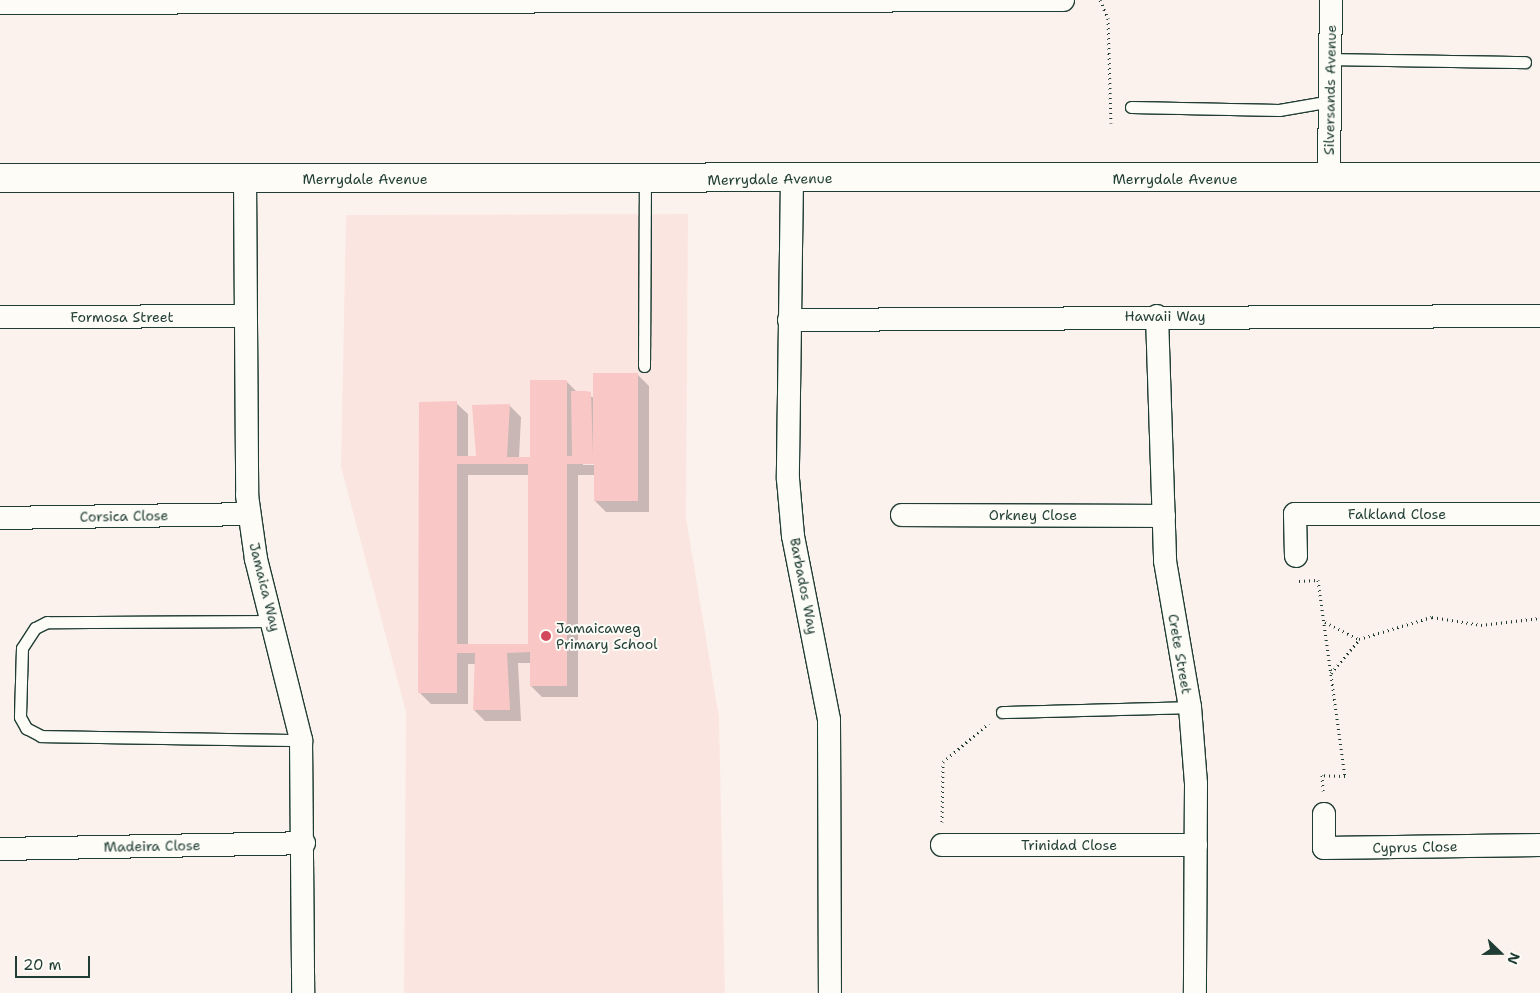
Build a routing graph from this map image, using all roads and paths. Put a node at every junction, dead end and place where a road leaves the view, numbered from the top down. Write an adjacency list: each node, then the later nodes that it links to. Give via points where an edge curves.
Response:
1 (1063, 0): 5 (street)
2 (1100, 0): 11 (path, via 1108,18)
3 (1331, 0): 7 (street, Silversands Avenue)
4 (269, 1): 5 (street); 6 (street)
5 (741, 1)
6 (0, 3)
7 (1330, 59): 8 (lane); 9 (street, Silversands Avenue)
8 (1525, 62)
9 (1331, 101): 10 (lane, via 1279,110); 16 (street, Silversands Avenue)
10 (1131, 107)
11 (1111, 123)
12 (0, 178): 13 (street, Merrydale Avenue)
13 (245, 178): 17 (street, Merrydale Avenue); 18 (street, Jamaica Way)
14 (792, 178): 16 (street, Merrydale Avenue); 17 (street, Merrydale Avenue); 22 (street, Barbados Way)
15 (1540, 178): 16 (street, Merrydale Avenue)
16 (1329, 179)
17 (644, 180): 23 (lane)
18 (244, 316): 21 (street, Formosa Street); 24 (street, Jamaica Way)
19 (1158, 316): 20 (street, Hawaii Way); 22 (street, Hawaii Way); 27 (street, Crete Street)
20 (1540, 316)
21 (0, 317)
22 (789, 320): 47 (street, Barbados Way, via 790,506 829,720)
23 (644, 366)
24 (249, 514): 28 (street, Corsica Close); 32 (street, Jamaica Way)
25 (1540, 514): 29 (street, Falkland Close, via 1295,514)
26 (902, 515): 27 (street, Orkney Close)
27 (1164, 516): 36 (street, Crete Street, via 1165,561)
28 (0, 518)
29 (1296, 556)
30 (1296, 582): 33 (path, via 1318,580)
31 (1540, 618): 34 (path, via 1481,625 1432,617)
32 (274, 621): 38 (street, Jamaica Way); 38 (lane, via 47,622 31,632 22,648 20,717 26,728 41,736)
33 (1324, 622): 34 (path); 35 (path)
34 (1359, 639): 35 (path)
35 (1331, 674): 39 (path, via 1345,776)
36 (1190, 707): 37 (lane); 43 (street, Crete Street)
37 (1002, 712): 42 (path, via 943,762)
38 (301, 740): 41 (street, Jamaica Way)
39 (1322, 775)
40 (1324, 814): 44 (street, Cyprus Close, via 1324,848)
41 (304, 844): 45 (street, Madeira Close); 46 (street, Jamaica Way)
42 (942, 845): 43 (street, Trinidad Close)
43 (1196, 845): 48 (street, Crete Street)
44 (1540, 845)
45 (0, 849)
46 (303, 993)
47 (830, 993)
48 (1195, 993)

